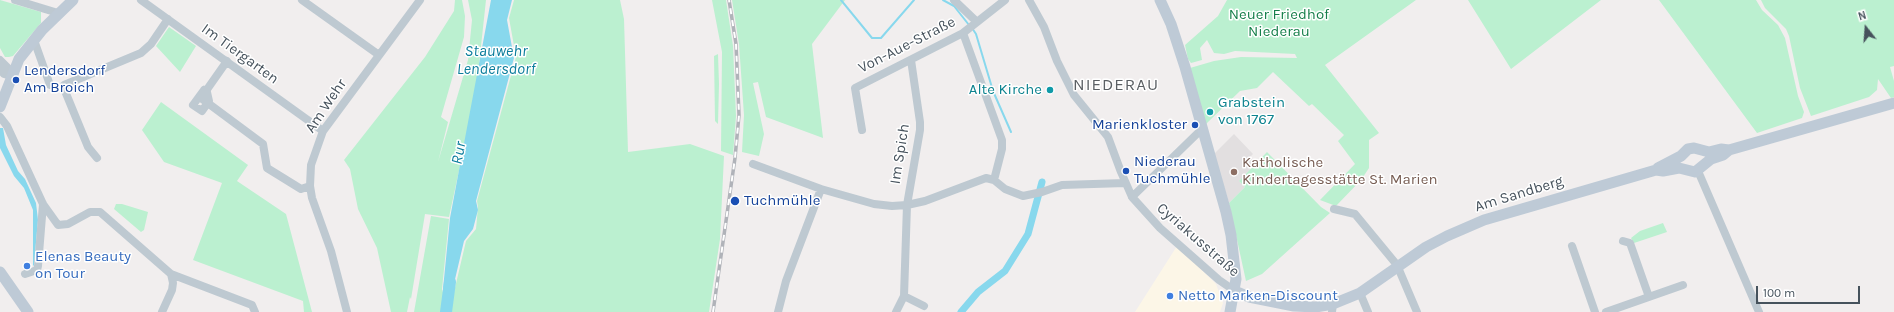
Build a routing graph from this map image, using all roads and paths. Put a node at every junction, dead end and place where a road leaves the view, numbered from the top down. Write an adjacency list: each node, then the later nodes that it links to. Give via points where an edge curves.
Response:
1 (15, 0): 10 (street)
2 (73, 0): 10 (main road)
3 (141, 0): 11 (street, Im Tiergarten)
4 (302, 0): 14 (street)
5 (420, 0): 14 (street, Am Wehr)
6 (954, 0): 12 (street)
7 (1005, 0): 12 (street, Von-Aue-Straße)
8 (1028, 0): 36 (street, Cyriakusstraße, via 1044,27 1057,62 1074,95 1108,137)
9 (1160, 0): 24 (main road, via 1171,24)
10 (58, 13): 13 (main road)
11 (168, 19): 17 (street, Im Tiergarten); 30 (street, via 154,41 141,53 64,85 88,147)
12 (971, 27): 16 (street, Von-Aue-Straße); 35 (street, via 1002,140)
13 (34, 40): 19 (main road, via 19,59); 20 (street)
14 (379, 55): 26 (street, Am Wehr)
15 (0, 60): 19 (street)
16 (911, 60): 25 (street, Von-Aue-Straße, via 855,88); 41 (street, Im Spich, via 920,122)
17 (227, 61): 26 (street, Im Tiergarten); 37 (street, via 201,98 264,144 268,168 300,189)
18 (0, 69): 19 (street, via 4,74)
19 (12, 76): 22 (main road)
20 (50, 85)
21 (1894, 103): 28 (main road)
22 (0, 107)
23 (0, 117): 40 (street, via 7,126)
24 (1203, 128): 39 (street); 50 (main road, via 1232,235)
25 (862, 130)
26 (323, 131): 37 (street, Am Wehr, via 311,165)
27 (1700, 150): 28 (main road); 29 (main road, via 1688,149); 33 (main road, via 1704,156)
28 (1728, 150): 33 (main road)
29 (1681, 156): 32 (main road, via 1681,163); 34 (main road)
30 (97, 158)
31 (753, 164): 38 (street)
32 (1685, 169): 33 (main road, via 1692,172); 34 (main road)
33 (1700, 169): 67 (street)
34 (1656, 170): 45 (main road, Am Sandberg, via 1484,220 1447,236)
35 (994, 180): 36 (street, via 1005,189 1023,196 1062,185); 41 (street, via 986,178 974,181 925,201)
36 (1125, 183): 39 (street, Cyriakusstraße)
37 (310, 186): 59 (street, Am Wehr)
38 (821, 189): 41 (street, via 874,204); 60 (street, via 786,281)
39 (1132, 197): 50 (street, Cyriakusstraße, via 1160,228)
40 (43, 204): 47 (street, via 37,270); 48 (street, via 53,221 62,226 90,212 100,212)
41 (907, 205): 52 (street, Im Spich)
42 (1334, 209): 45 (street, via 1355,214)
43 (1623, 241): 53 (street, via 1630,243)
44 (1572, 246): 65 (street)
45 (1398, 265): 51 (main road, Am Sandberg); 64 (street)
46 (0, 272): 56 (main road)
47 (25, 274)
48 (171, 274): 57 (street, via 172,290); 58 (street, via 252,305)
49 (1683, 285): 53 (street)
50 (1235, 291): 55 (main road, Am Sandberg, via 1249,297 1294,306); 62 (main road)
51 (1360, 293): 55 (main road, Am Sandberg); 63 (street)
52 (904, 296): 54 (street); 61 (street)
53 (1649, 297): 66 (street)
54 (924, 306)
55 (1332, 308)
56 (28, 312)
57 (162, 312)
58 (255, 312)
59 (347, 312)
60 (778, 312)
61 (896, 312)
62 (1230, 312)
63 (1368, 312)
64 (1417, 312)
65 (1595, 312)
66 (1606, 312)
67 (1759, 312)

